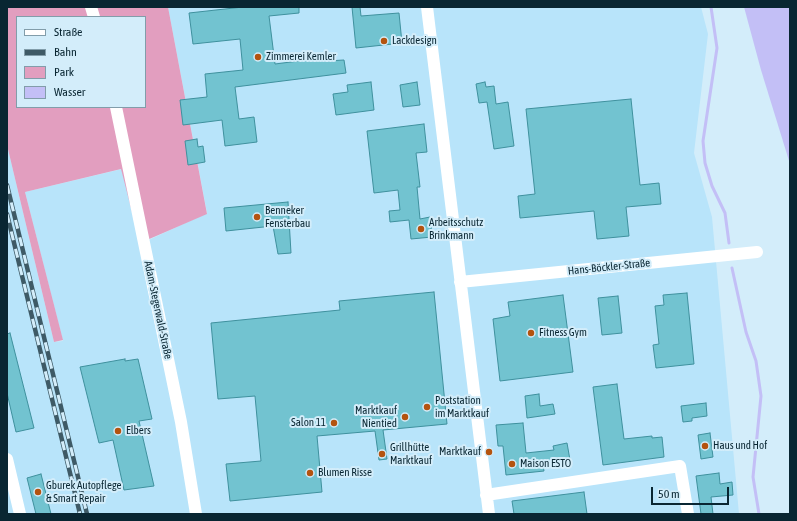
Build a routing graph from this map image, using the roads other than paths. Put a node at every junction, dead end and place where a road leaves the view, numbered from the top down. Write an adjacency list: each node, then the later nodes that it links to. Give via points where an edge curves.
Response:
1 (427, 7): 4 (street)
2 (116, 108): 8 (street, Adam-Stegerwald-Straße, via 181,422)
3 (757, 252): 4 (street, Hans-Böckler-Straße)
4 (460, 282): 6 (street)
5 (7, 459): 7 (street)
6 (486, 495): 9 (street); 10 (street, via 680,466)
7 (20, 514)
8 (196, 514)
9 (489, 514)
10 (688, 514)

